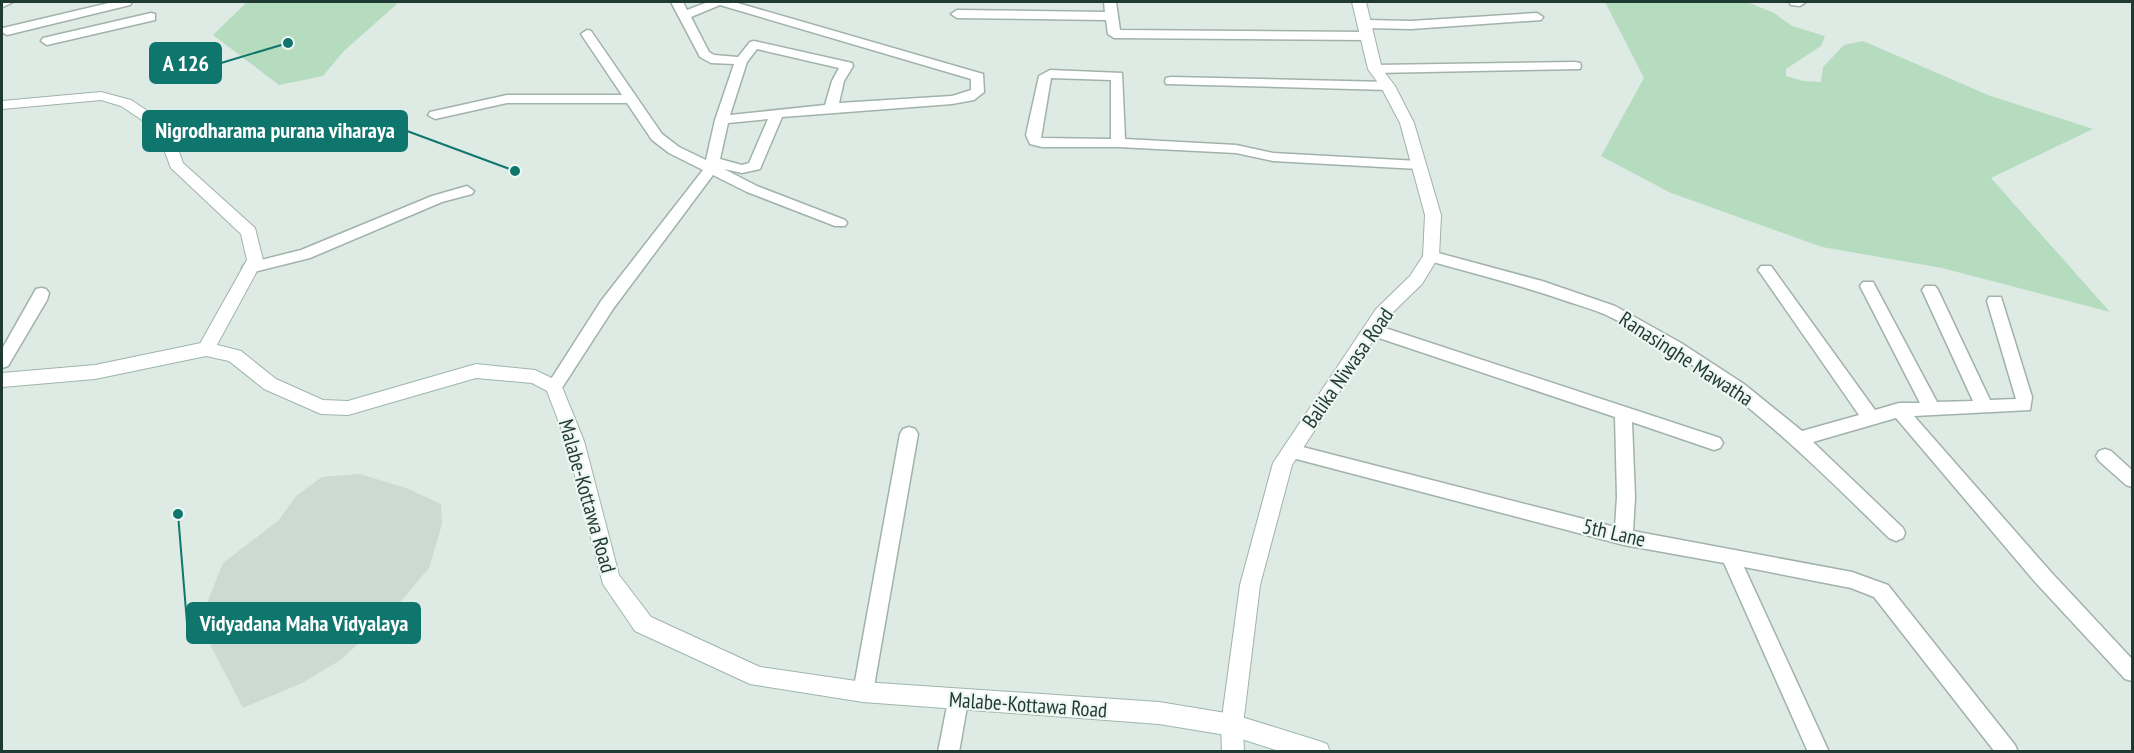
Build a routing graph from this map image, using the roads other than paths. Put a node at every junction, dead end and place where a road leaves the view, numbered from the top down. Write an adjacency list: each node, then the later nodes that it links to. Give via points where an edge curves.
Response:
1 (126, 2): 9 (street)
2 (677, 2): 11 (street)
3 (717, 2): 11 (street)
4 (723, 2): 27 (street, via 978,76 977,92 969,97)
5 (1110, 2): 12 (street)
6 (1359, 2): 15 (street, Balika Niwasa Road)
7 (1795, 2): 8 (street)
8 (1800, 2)
9 (86, 6): 16 (street); 17 (street)
10 (957, 14): 12 (street)
11 (684, 15): 20 (street, via 704,54 711,59)
12 (1111, 16): 15 (street, via 1114,34)
13 (151, 17): 17 (street)
14 (1537, 17): 15 (street)
15 (1366, 30): 22 (street, Balika Niwasa Road)
16 (7, 31)
17 (91, 31): 19 (street)
18 (587, 34): 25 (street)
19 (47, 41)
20 (741, 61): 27 (street, via 754,45 847,66 838,81); 30 (street)
21 (1575, 66): 22 (street)
22 (1376, 69): 24 (street, Balika Niwasa Road)
23 (1171, 81): 24 (street)
24 (1388, 86): 33 (street, Balika Niwasa Road, via 1407,123)
25 (630, 99): 28 (street, via 507,99); 32 (street, via 657,137 674,150)
26 (2, 105): 37 (street, via 101,96 126,103 150,119 167,138 176,165 249,232 255,260)
27 (831, 108): 29 (street)
28 (435, 115)
29 (776, 115): 30 (street); 32 (street, via 755,166 742,169)
30 (722, 120): 32 (street)
31 (1118, 143): 31 (street, via 1035,141 1045,76 1117,76); 33 (street)
32 (712, 165): 35 (street, via 752,189); 47 (street, via 607,305)
33 (1419, 165): 36 (street, Balika Niwasa Road, via 1433,215)
34 (467, 191): 37 (street, via 437,199 305,254)
35 (840, 223)
36 (1431, 256): 43 (street, Balika Niwasa Road); 54 (street, Ranasinghe Mawatha, via 1537,285 1609,310 1738,388)
37 (250, 268): 44 (street)
38 (1766, 270): 52 (street)
39 (1868, 285): 49 (street)
40 (1930, 290): 48 (street)
41 (41, 293): 45 (street)
42 (1995, 301): 48 (street, via 2024,405)
43 (1373, 330): 51 (street); 56 (street, Balika Niwasa Road)
44 (206, 349): 46 (street, via 95,372); 47 (street, via 235,356 270,384 321,407 348,408 476,371 535,377)
45 (2, 362)
46 (2, 380)
47 (554, 387): 63 (street, Malabe-Kottawa Road, via 575,441 610,578 643,624 758,677)
48 (1984, 406): 49 (street)
49 (1932, 409): 50 (street)
50 (1899, 410): 52 (street); 62 (street, via 2043,577)
51 (1623, 413): 55 (street); 60 (street)
52 (1871, 418): 54 (street)
53 (909, 434): 63 (street)
54 (1798, 439): 59 (street, Ranasinghe Mawatha)
55 (1714, 443)
56 (1291, 451): 60 (street, 5th Lane); 65 (street, Balika Niwasa Road, via 1283,463 1250,585)
57 (2105, 456): 58 (street)
58 (2133, 480)
59 (1896, 533)
60 (1624, 537): 61 (street, 5th Lane)
61 (1730, 556): 69 (street); 70 (street, 5th Lane, via 1852,580 1881,591)
62 (2133, 672)
63 (863, 692): 64 (street, Malabe-Kottawa Road)
64 (958, 701): 65 (street, Malabe-Kottawa Road, via 1159,713); 66 (street)
65 (1233, 725): 67 (street, Balika Niwasa Road); 68 (street, Malabe-Kottawa Road)
66 (948, 752)
67 (1233, 752)
68 (1318, 752)
69 (1819, 752)
70 (2008, 752)

